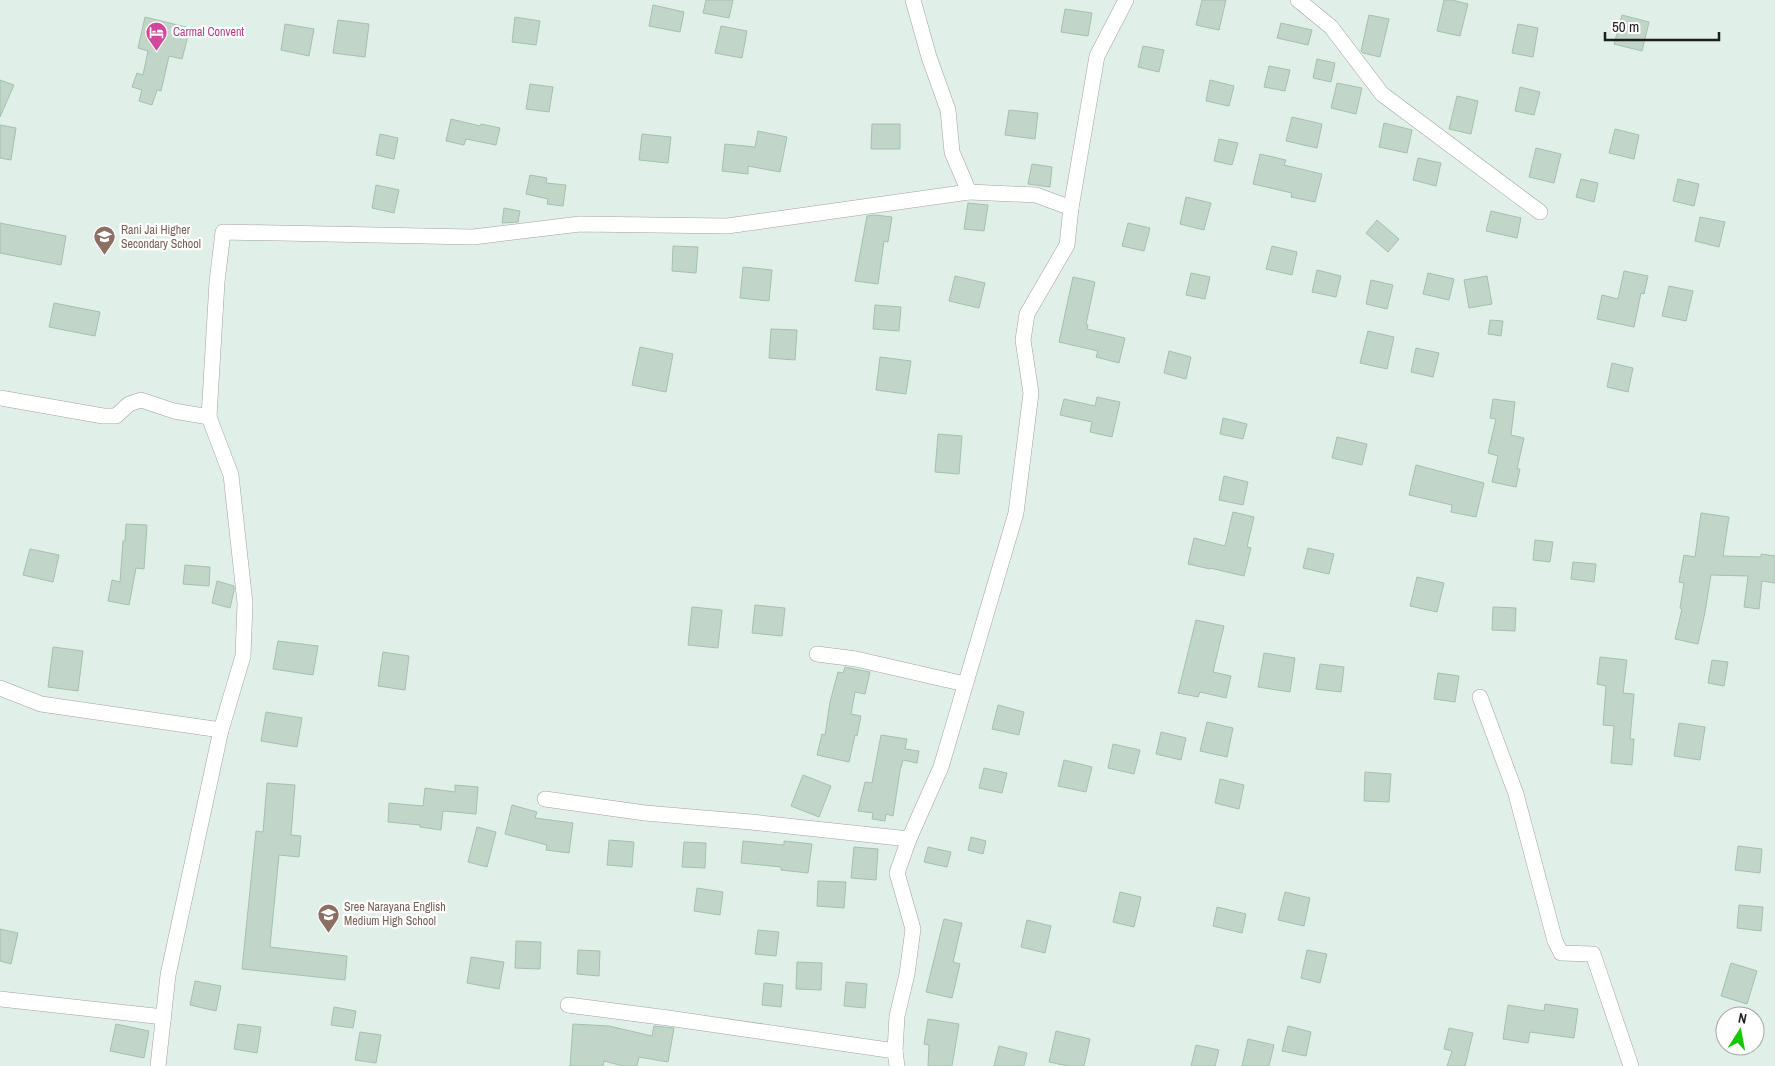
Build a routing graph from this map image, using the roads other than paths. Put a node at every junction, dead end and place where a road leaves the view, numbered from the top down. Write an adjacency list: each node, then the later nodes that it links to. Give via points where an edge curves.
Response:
1 (913, 0): 4 (street, via 948,110 952,152)
2 (1126, 0): 5 (street, via 1097,56)
3 (1298, 0): 6 (street, via 1331,27 1382,94)
4 (969, 192): 5 (street, via 1036,195); 8 (street, via 727,226 580,224 473,237 223,232)
5 (1071, 208): 10 (street, via 1067,245 1027,314 1023,340 1031,393 1016,513)
6 (1540, 212)
7 (0, 398): 8 (street, via 110,416 116,416 129,404 141,400 174,411)
8 (209, 417): 13 (street, via 231,475 245,603 243,656)
9 (817, 654): 10 (street, via 856,658)
10 (965, 684): 15 (street, via 940,767)
11 (0, 688): 13 (street, via 41,704)
12 (1480, 698): 22 (street, via 1516,794 1555,941 1561,953 1593,954)
13 (221, 730): 18 (street, via 168,975)
14 (545, 799): 15 (street, via 645,813)
15 (909, 839): 19 (street, via 897,873 913,930 897,1016)
16 (0, 999): 18 (street)
17 (568, 1005): 19 (street)
18 (164, 1017): 20 (street)
19 (895, 1051): 21 (street)
20 (158, 1066)
21 (897, 1066)
22 (1631, 1066)

